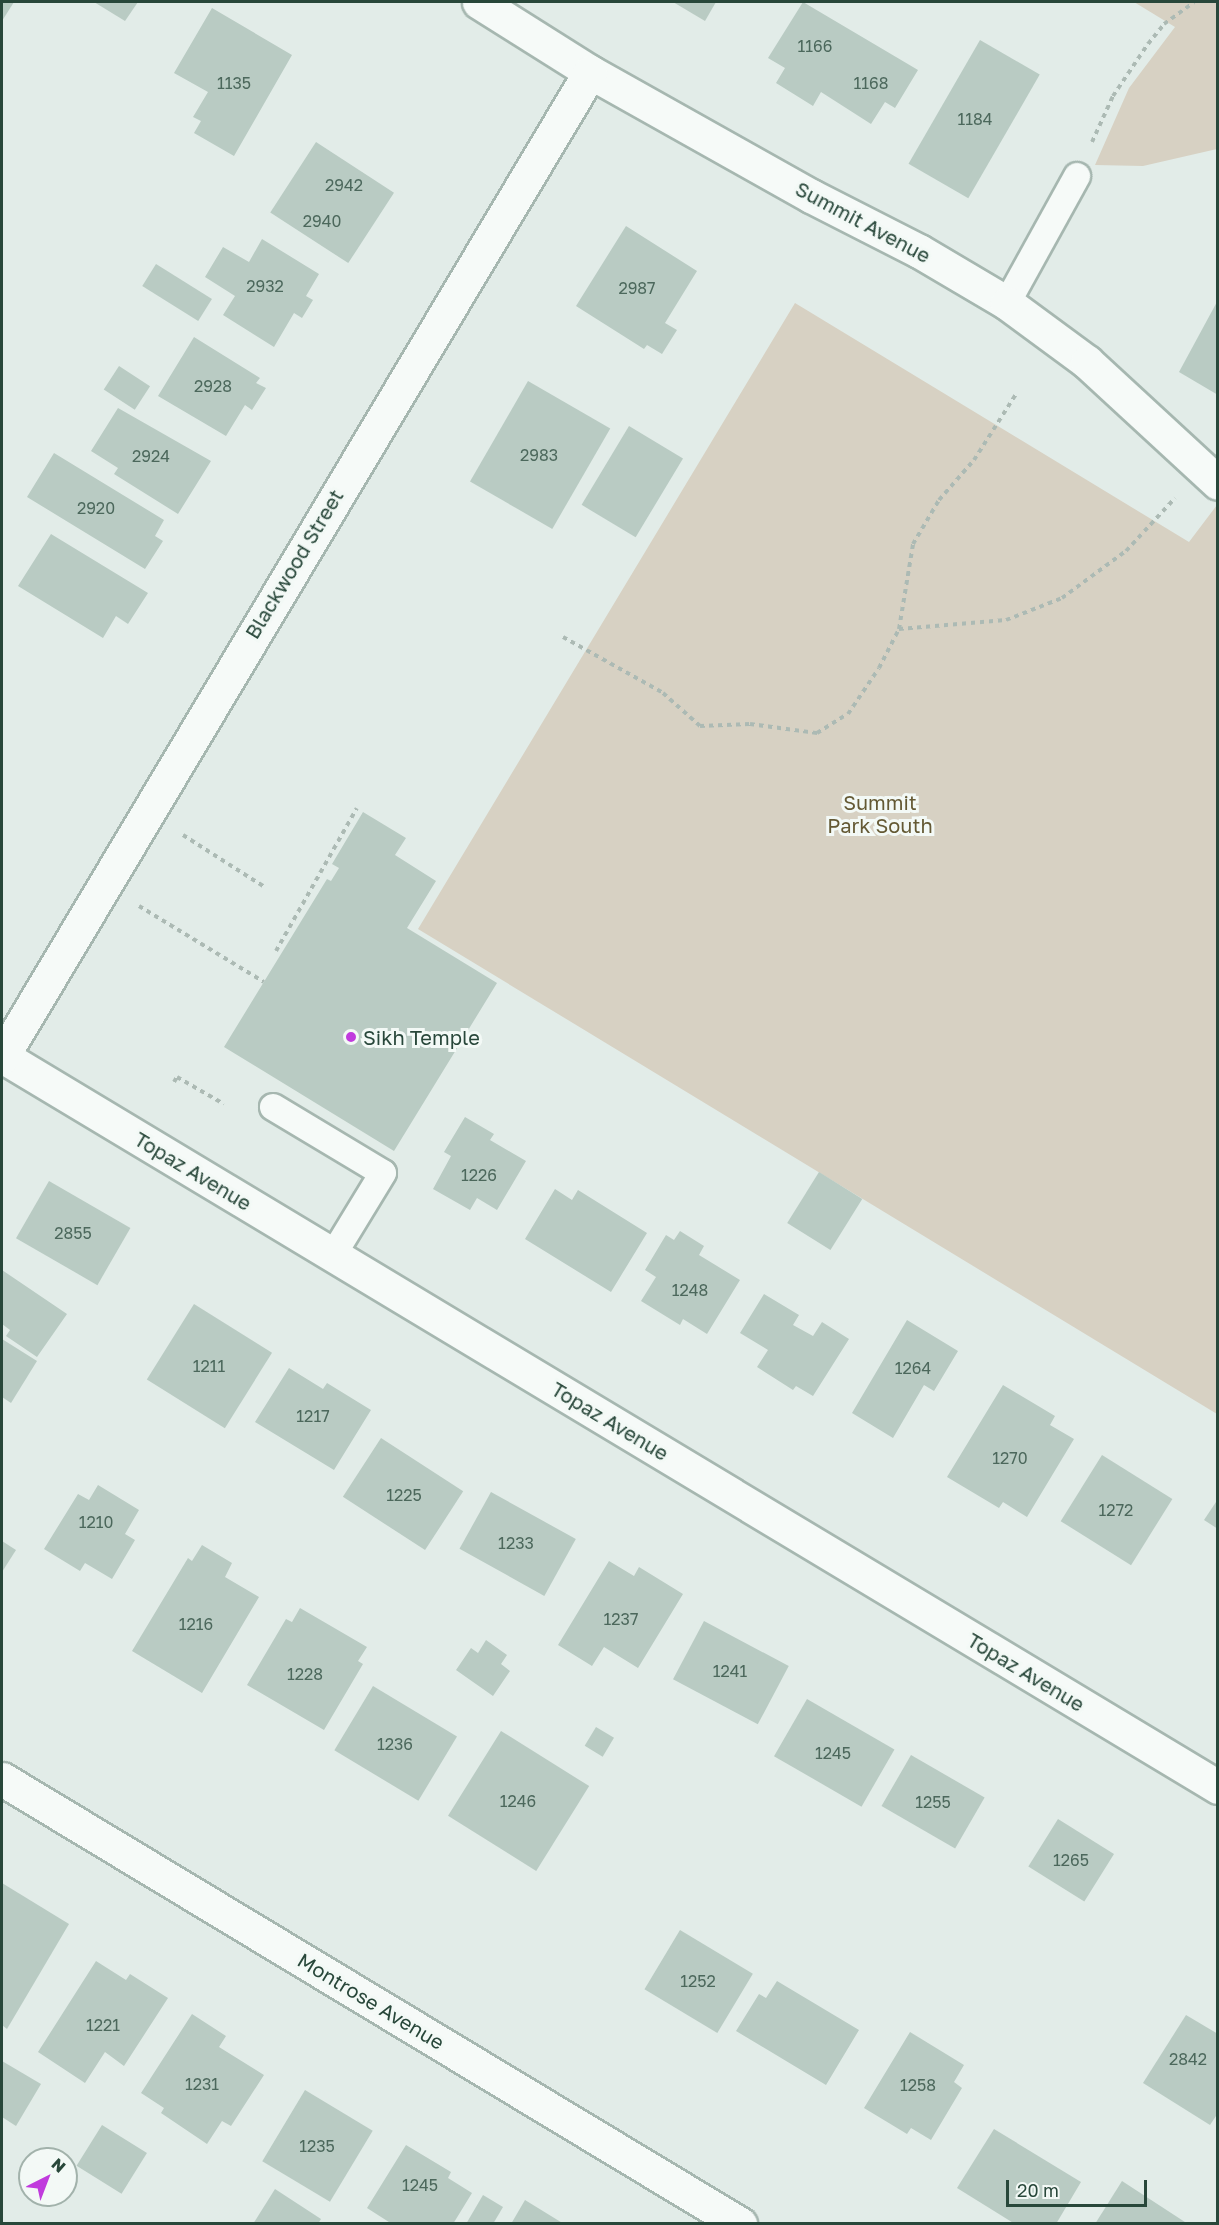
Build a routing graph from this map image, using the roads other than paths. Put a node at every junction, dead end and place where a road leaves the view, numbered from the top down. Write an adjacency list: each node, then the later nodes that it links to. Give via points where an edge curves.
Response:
1 (496, 6): 2 (street, Summit Avenue)
2 (590, 72): 4 (street, Summit Avenue, via 811,196 920,251); 6 (street, Blackwood Street)
3 (1077, 176): 4 (lane)
4 (1007, 303): 5 (street, Summit Avenue, via 1087,362)
5 (1209, 475)
6 (2, 1056): 8 (street, Topaz Avenue)
7 (273, 1107): 8 (lane, via 383,1173)
8 (333, 1255): 10 (street, Topaz Avenue)
9 (2, 1779): 11 (street, Montrose Avenue)
10 (1218, 1787)
11 (740, 2223)

